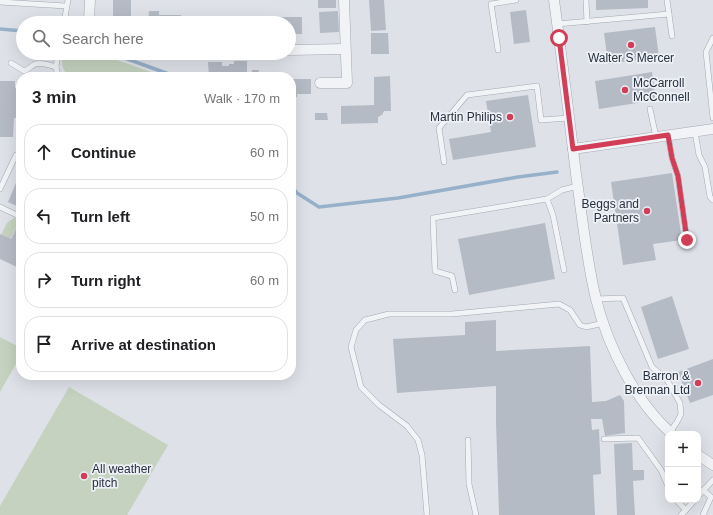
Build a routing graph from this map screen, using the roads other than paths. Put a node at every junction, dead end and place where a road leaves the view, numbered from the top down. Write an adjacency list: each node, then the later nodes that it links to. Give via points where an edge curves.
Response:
1 (68, 0): 9 (lane)
2 (90, 0): 12 (street)
3 (344, 0): 17 (street)
4 (516, 0): 19 (lane, via 491,4)
5 (554, 0): 14 (street)
6 (586, 0): 13 (lane)
7 (667, 0): 10 (lane)
8 (0, 2): 9 (lane)
9 (66, 6): 11 (lane)
10 (669, 14): 13 (lane); 15 (lane)
11 (65, 16)
12 (89, 16)
13 (587, 22): 14 (lane)
14 (557, 24): 26 (street)
15 (672, 36)
16 (713, 38): 27 (lane, via 706,52)
17 (346, 49): 18 (street); 24 (street, via 347,83)
18 (296, 50)
19 (498, 50)
20 (57, 60): 22 (lane)
21 (11, 63): 22 (lane, via 24,71 40,63)
22 (56, 67): 23 (lane)
23 (57, 72)
24 (320, 83)
25 (650, 109): 31 (lane)
26 (569, 118): 32 (street); 34 (lane, via 541,120 537,86 467,95 440,128)
27 (713, 118)
28 (713, 129): 29 (street)
29 (695, 132): 30 (street); 38 (lane, via 710,197)
30 (668, 135): 31 (street); 41 (lane, via 678,176)
31 (656, 137): 32 (street)
32 (573, 149): 35 (street)
33 (16, 155): 36 (lane)
34 (444, 162)
35 (578, 186): 37 (lane, via 562,190); 44 (street)
36 (0, 189)
37 (547, 199): 42 (lane, via 553,215); 43 (lane, via 433,218 435,271 452,276)
38 (713, 200)
39 (0, 207): 40 (lane)
40 (16, 215)
41 (687, 240)
42 (564, 270)
43 (455, 290)
44 (596, 299): 45 (street); 47 (lane, via 623,298 652,367 666,380 680,403 681,414)
45 (604, 323): 46 (street, via 630,382 649,410); 59 (lane, via 586,327 580,325 570,310 559,304 452,314 389,314 365,320 356,330 351,348 361,387 379,405 407,426 418,440 422,455)
46 (669, 431)
47 (672, 431)
48 (604, 439): 52 (lane, via 638,438)
49 (468, 440): 60 (lane, via 469,484)
50 (701, 457): 51 (street)
51 (713, 465)
52 (665, 479)
53 (713, 480): 54 (lane)
54 (704, 490): 55 (lane); 62 (lane, via 711,496)
55 (701, 493)
56 (679, 503): 58 (lane)
57 (692, 503): 58 (lane)
58 (686, 510): 61 (lane)
59 (427, 515)
60 (476, 515)
61 (681, 515)
62 (703, 515)

